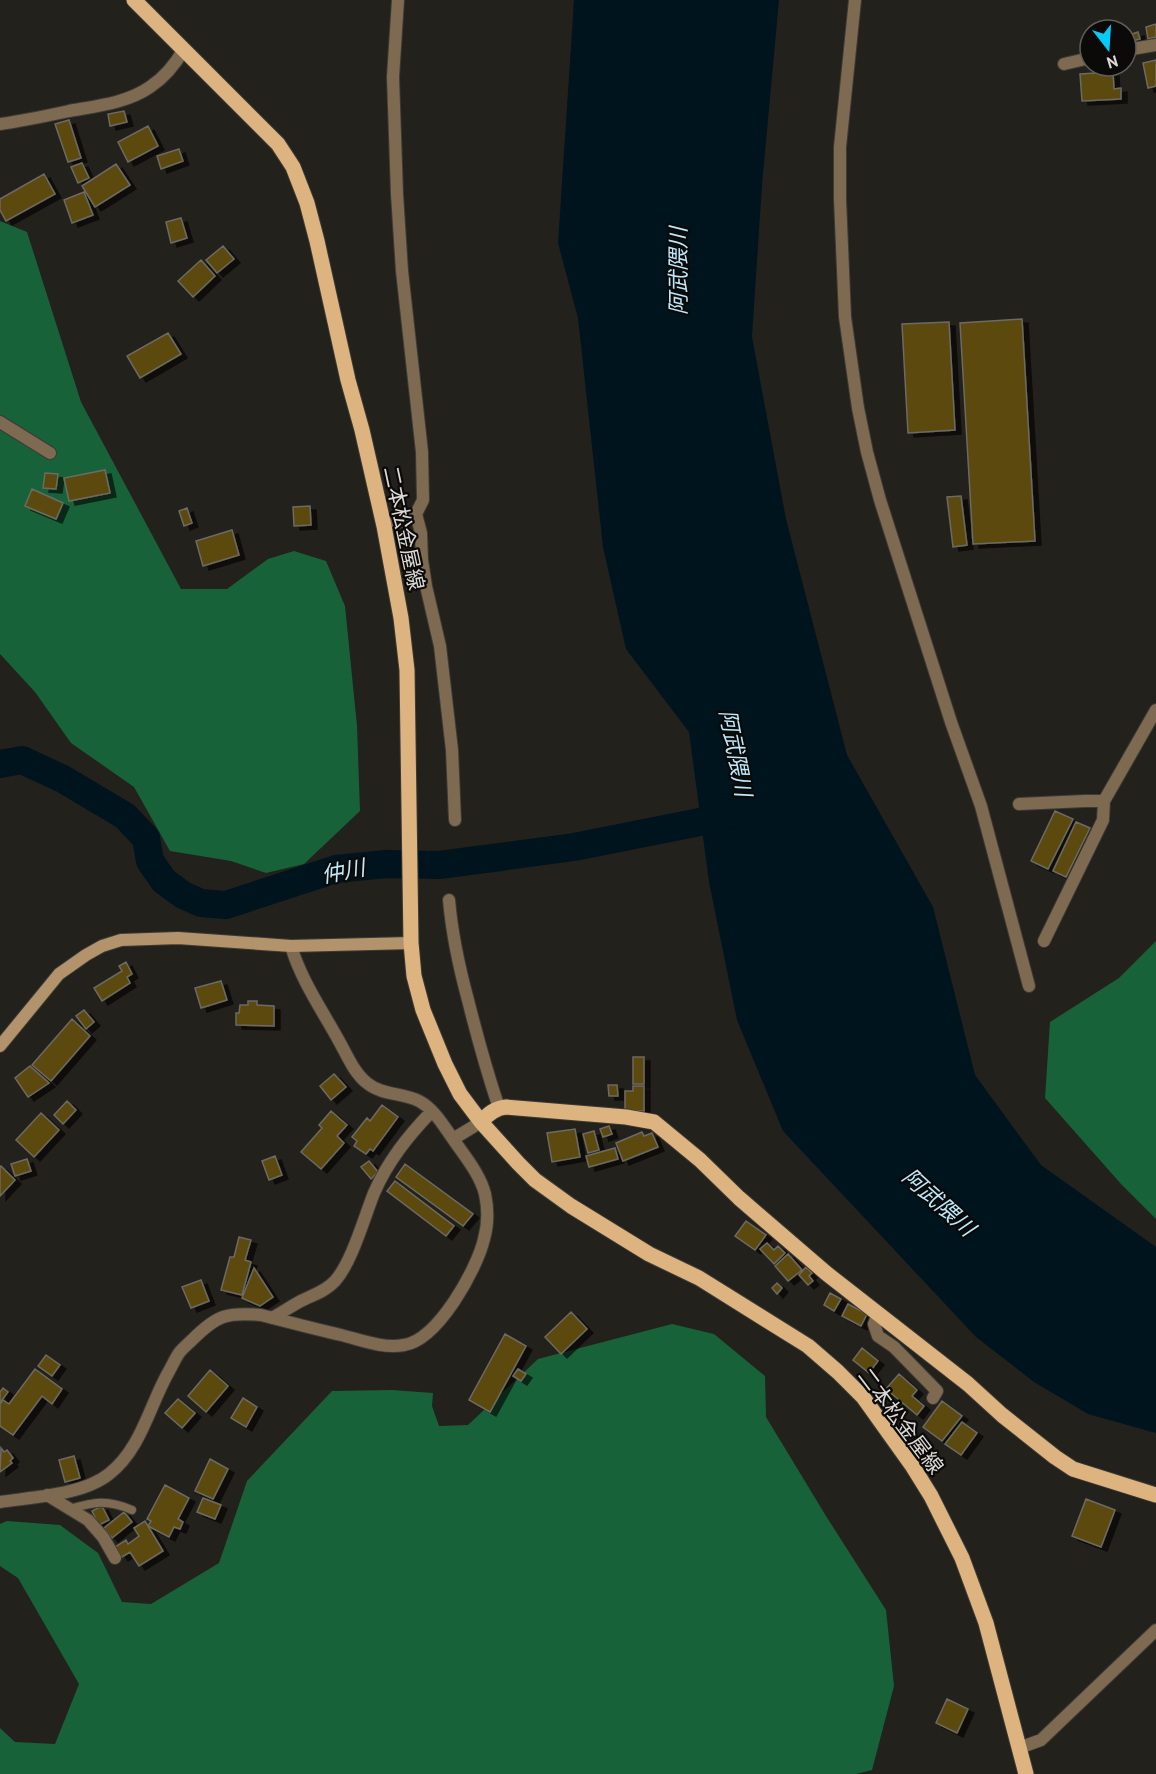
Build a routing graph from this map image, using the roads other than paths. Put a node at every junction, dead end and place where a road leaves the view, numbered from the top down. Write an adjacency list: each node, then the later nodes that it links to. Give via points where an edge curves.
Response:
1 (134, 0): 6 (main road, 二本松金屋線)
2 (398, 0): 12 (street, via 394,127 402,271 422,452 423,500)
3 (855, 0): 22 (street, via 840,147 840,199 845,317 858,408 880,500 981,806)
4 (1156, 45): 5 (street)
5 (1138, 48)
6 (184, 49): 9 (street, via 161,79 132,96); 13 (main road, 二本松金屋線, via 262,126 293,166 317,241)
7 (1078, 61): 8 (street)
8 (1064, 64)
9 (0, 124)
10 (0, 422): 11 (street)
11 (50, 453)
12 (416, 514): 13 (street); 17 (street, via 442,658)
13 (384, 526): 20 (main road, 二本松金屋線, via 407,670)
14 (1156, 710): 15 (street)
15 (1104, 801): 16 (street); 19 (street, via 1103,820)
16 (1019, 804)
17 (455, 820)
18 (449, 900): 24 (street, via 460,971)
19 (1044, 940)
20 (411, 943): 21 (street); 26 (main road, 二本松金屋線, via 423,1010 460,1094)
21 (291, 946): 23 (street, via 178,938 111,943 59,974); 25 (street, via 305,981 351,1064 366,1083 419,1101)
22 (1029, 986)
23 (0, 1046)
24 (499, 1108): 26 (main road); 28 (main road, via 654,1122)
25 (432, 1111): 27 (street); 29 (street, via 389,1163 335,1281)
26 (481, 1122): 27 (street); 38 (main road, 二本松金屋線, via 535,1180 571,1206 649,1254 699,1278 808,1346 863,1397 931,1496 962,1558 986,1623)
27 (453, 1138): 29 (street, via 484,1192 485,1237 471,1275 428,1333 410,1344 387,1346)
28 (878, 1314): 30 (street, via 874,1324 878,1336 937,1391); 32 (main road, via 1072,1469)
29 (272, 1318): 31 (street, via 234,1314 208,1324 179,1353 138,1438 117,1467 87,1487)
30 (933, 1398)
31 (47, 1495): 33 (street); 34 (street)
32 (1156, 1495)
33 (0, 1502)
34 (69, 1509): 35 (lane, via 105,1502); 36 (street, via 88,1520)
35 (132, 1510)
36 (115, 1558)
37 (1156, 1630): 38 (street, via 1041,1740)
38 (1019, 1748): 39 (main road, 二本松金屋線)
39 (1026, 1774)

